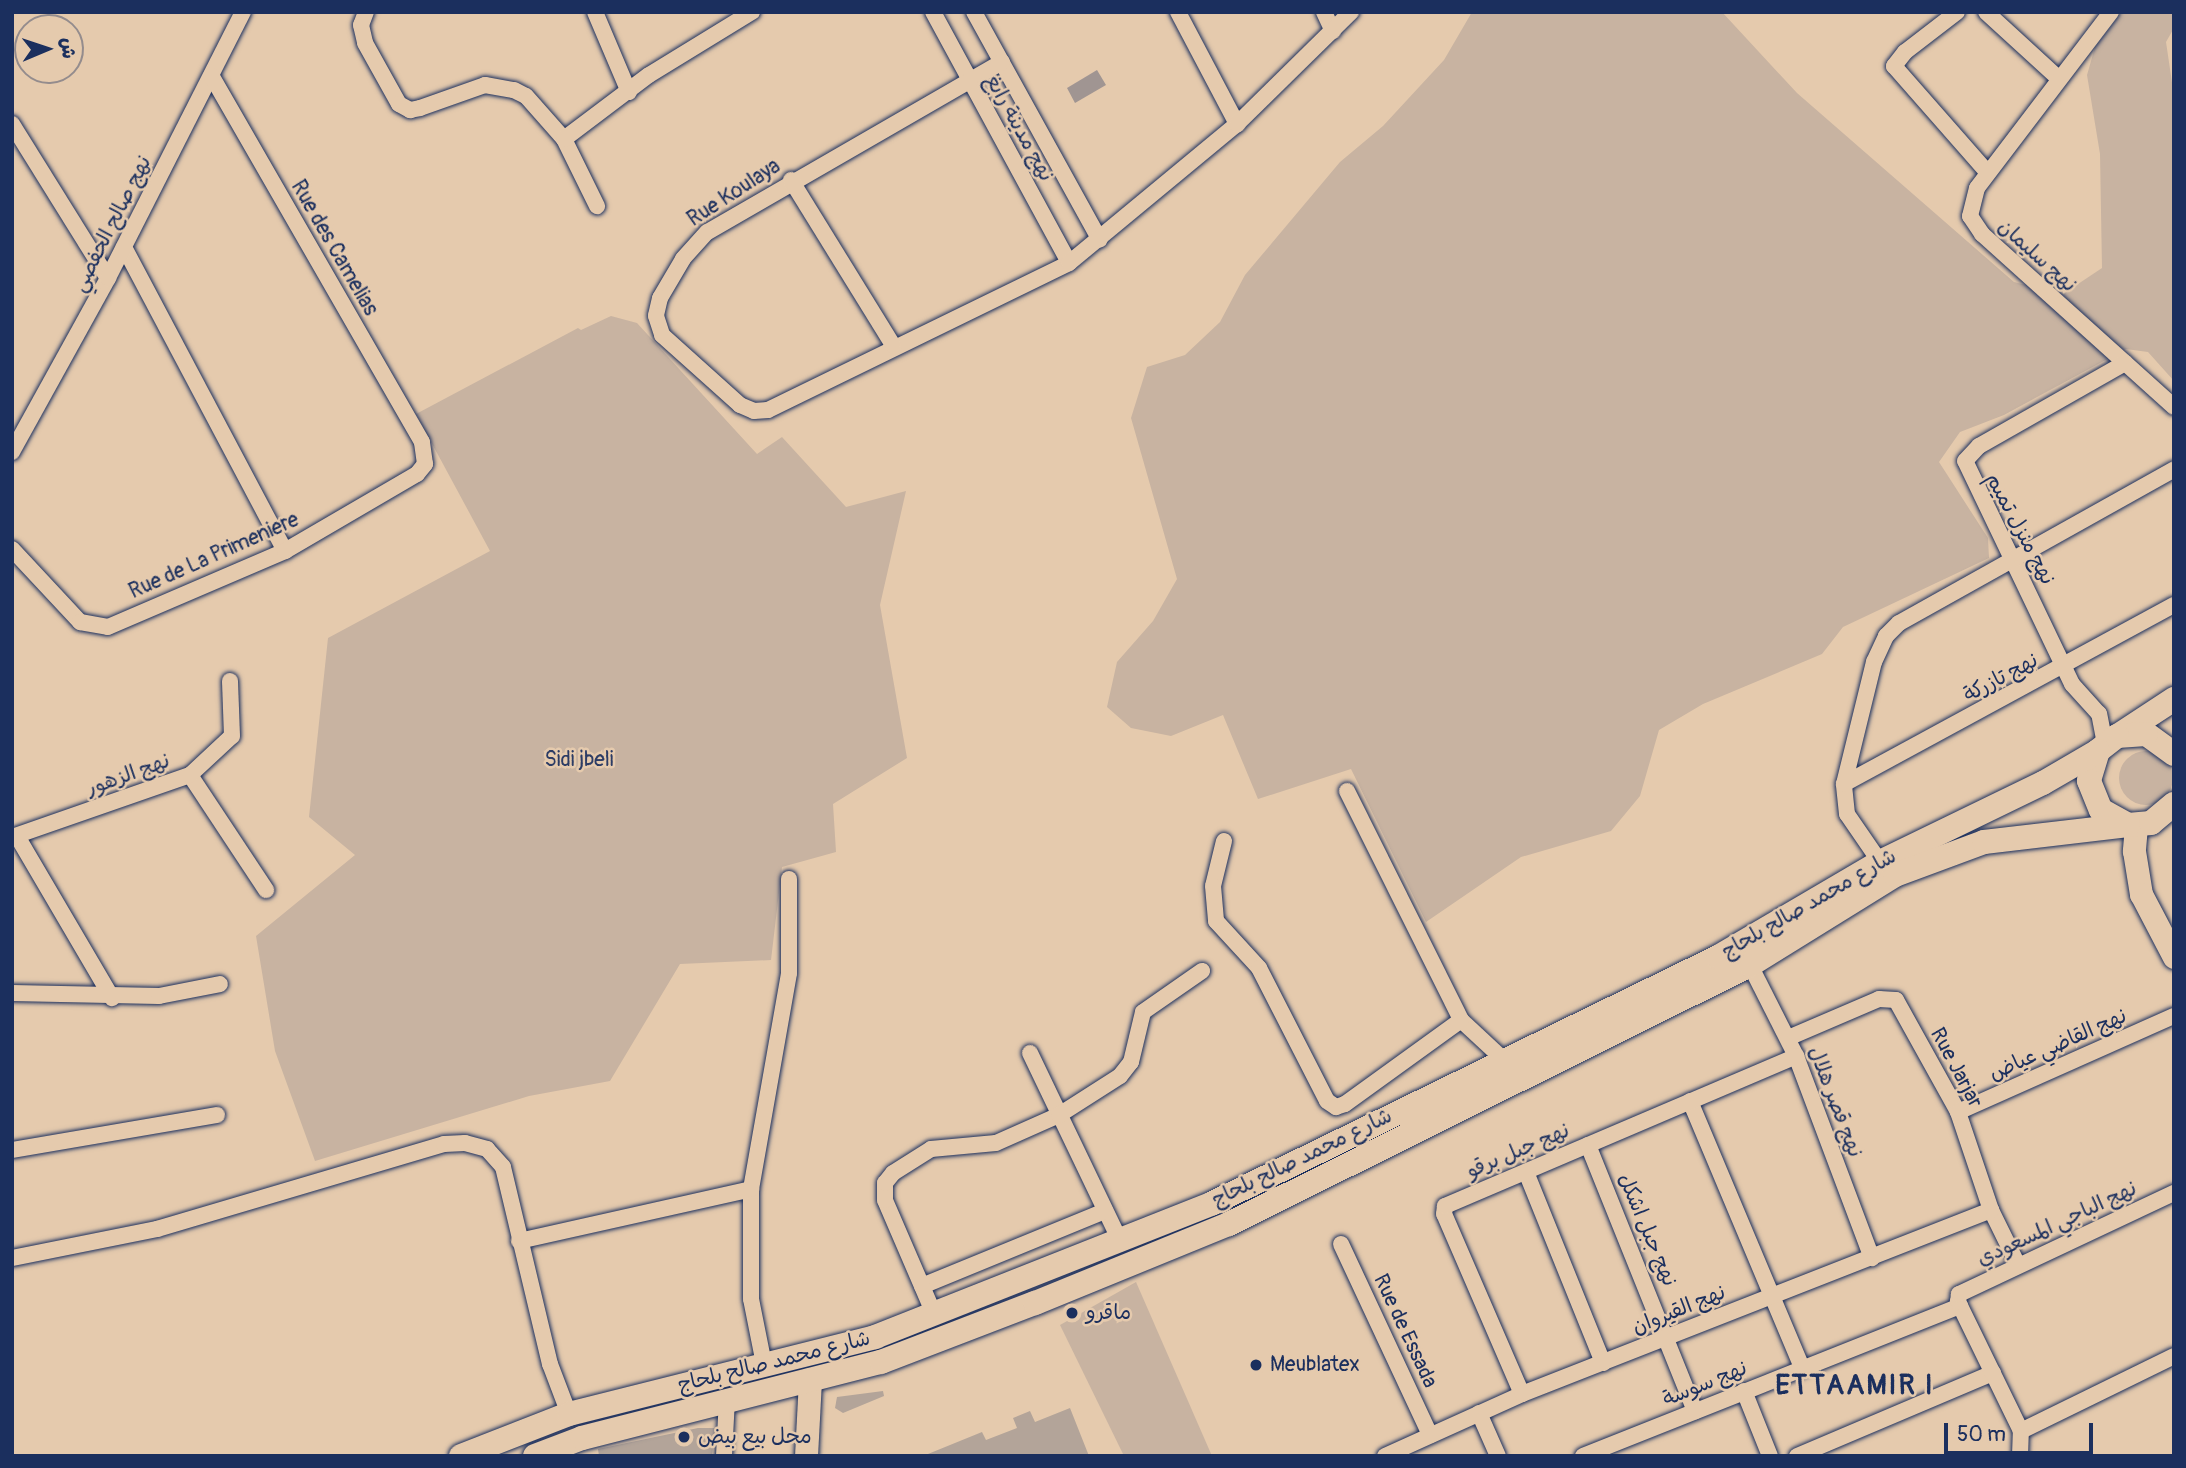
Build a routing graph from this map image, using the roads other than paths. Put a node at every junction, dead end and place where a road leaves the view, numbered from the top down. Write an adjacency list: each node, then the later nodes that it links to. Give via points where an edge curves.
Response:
1 (243, 12): 15 (street, نهج صالح الحفصي)
2 (366, 12): 21 (street, via 361,25 365,43 405,108 419,108 471,88 503,85 526,96)
3 (595, 12): 18 (street)
4 (752, 12): 18 (street, via 710,35)
5 (933, 12): 17 (street, نهج مدينة رابغ)
6 (974, 12): 14 (street, نهج مدينة رابغ)
7 (1178, 12): 20 (street)
8 (1324, 12): 13 (street)
9 (1351, 12): 13 (street, Rue Koulaya)
10 (1957, 12): 22 (street, via 1894,66)
11 (1986, 12): 16 (street)
12 (2111, 12): 16 (street, نهج سليمان)
13 (1333, 31): 20 (street, Rue Koulaya)
14 (1002, 62): 17 (street, Rue Koulaya); 25 (street, نهج مدينة رابغ)
15 (211, 75): 26 (street, نهج صالح الحفصي); 32 (street, Rue des Camelias)
16 (2058, 78): 22 (street, نهج سليمان)
17 (969, 81): 23 (street, Rue Koulaya); 27 (street, نهج مدينة رابغ)
18 (629, 92): 21 (street)
19 (12, 124): 28 (street)
20 (1237, 124): 25 (street, Rue Koulaya)
21 (565, 139): 24 (street)
22 (1988, 173): 30 (street, نهج سليمان, via 1972,198 1971,222)
23 (791, 180): 29 (street); 29 (street, Rue Koulaya, via 694,244 660,298 659,330 740,405 754,411 768,410)
24 (597, 206)
25 (1100, 240): 27 (street, Rue Koulaya)
26 (124, 247): 28 (street, نهج صالح الحفصي); 36 (street)
27 (1069, 263): 29 (street, Rue Koulaya)
28 (108, 278): 33 (street, نهج صالح الحفصي)
29 (893, 345)
30 (2125, 363): 31 (street, نهج سليمان); 37 (street, نهج منزل تميم, via 1967,457 1968,474)
31 (2174, 407)
32 (422, 442): 36 (street, Rue de La Primeniere, via 426,457 417,474)
33 (12, 452)
34 (2174, 469): 37 (street)
35 (12, 549): 36 (street, Rue de La Primeniere, via 80,622 93,627 108,627)
36 (285, 551)
37 (2012, 557): 39 (street, نهج منزل تميم); 45 (street, via 1899,622 1886,636 1874,662)
38 (2174, 605): 39 (street, نهج تازركة)
39 (2066, 667): 42 (street, نهج منزل تميم, via 2076,690 2099,714); 45 (street, نهج تازركة)
40 (230, 681): 44 (street, نهج الزهور, via 232,736)
41 (2174, 699): 42 (main road, شارع محمد صالح بلحاج)
42 (2107, 744): 43 (main road, via 2146,733); 48 (main road, via 2091,766 2092,796 2101,810); 51 (main road, شارع محمد صالح بلحاج, via 2043,783)
43 (2174, 754)
44 (190, 775): 49 (street, نهج الزهور); 53 (street)
45 (1844, 784): 51 (street, via 1847,814)
46 (1348, 791): 61 (street)
47 (2174, 804): 48 (main road)
48 (2147, 824): 54 (street, via 2135,866 2141,894); 55 (main road, شارع محمد صالح بلحاج, via 2026,835 1950,852 1895,876)
49 (15, 836): 59 (street)
50 (1224, 841): 61 (street, via 1213,886 1216,920 1259,968 1327,1101 1336,1107 1345,1104)
51 (1880, 862): 65 (main road, شارع محمد صالح بلحاج, via 1718,957)
52 (789, 879): 73 (street, via 789,973)
53 (266, 890)
54 (2174, 957)
55 (1750, 965): 62 (street, نهج قصر هلال); 83 (main road, شارع محمد صالح بلحاج, via 1229,1224)
56 (1202, 971): 69 (street, via 1143,1012 1137,1048 1120,1076)
57 (220, 984): 59 (street, via 159,996)
58 (12, 993): 59 (street)
59 (112, 998)
60 (2174, 1016): 67 (street, نهج القاضي عياض)
61 (1461, 1020): 65 (street)
62 (1788, 1038): 64 (street, نهج قصر هلال); 67 (street, Rue Jarjar, via 1891,997)
63 (1030, 1053): 69 (street)
64 (1796, 1056): 66 (street, نهج جبل برقو); 81 (street, نهج قصر هلال)
65 (1503, 1059): 79 (main road, شارع محمد صالح بلحاج, via 1213,1203)
66 (1690, 1101): 70 (street, نهج جبل برقو); 85 (street)
67 (1958, 1112): 75 (street, Rue Jarjar)
68 (217, 1115): 71 (street)
69 (1059, 1115): 76 (street); 84 (street, via 996,1143 931,1149 893,1173 885,1183 885,1200)
70 (1588, 1145): 72 (street, نهج جبل برقو); 88 (street, نهج جبل اشكل)
71 (12, 1150)
72 (1526, 1172): 90 (street); 96 (street, نهج جبل برقو, via 1451,1201 1444,1214)
73 (751, 1189): 77 (street); 91 (street, via 751,1299)
74 (2174, 1193): 82 (street, نهج الباجي المسعودي)
75 (1991, 1210): 81 (street, نهج القيروان); 82 (street, Rue Jarjar)
76 (1105, 1211): 79 (street); 84 (street)
77 (519, 1241): 80 (street, via 503,1167 487,1149 465,1143 444,1144 157,1230); 99 (street, via 550,1364)
78 (1341, 1244): 102 (street, Rue de Essada)
79 (1109, 1245): 83 (main road); 87 (main road, شارع محمد صالح بلحاج)
80 (12, 1258)
81 (1872, 1258): 85 (street, نهج القيروان)
82 (2018, 1265): 86 (street, نهج الباجي المسعودي)
83 (1110, 1272): 94 (main road, شارع محمد صالح بلحاج, via 881,1362)
84 (922, 1286): 87 (street)
85 (1771, 1294): 88 (street, نهج القيروان); 92 (street)
86 (1960, 1300): 92 (street, نهج سوسة); 93 (street)
87 (934, 1314): 91 (main road, شارع محمد صالح بلحاج, via 862,1341)
88 (1669, 1338): 90 (street, نهج القيروان); 98 (street, نهج جبل اشكل)
89 (2174, 1356): 101 (street)
90 (1603, 1363): 96 (street, نهج القيروان)
91 (764, 1364): 99 (main road, شارع محمد صالح بلحاج)
92 (1802, 1367): 95 (street, نهج سوسة)
93 (1993, 1373): 101 (street); 112 (street)
94 (810, 1379): 97 (main road, شارع محمد صالح بلحاج); 107 (street)
95 (1744, 1391): 98 (street, نهج سوسة); 111 (street)
96 (1522, 1394): 100 (street, نهج القيروان)
97 (727, 1399): 105 (main road, شارع محمد صالح بلحاج, via 582,1438); 106 (street)
98 (1695, 1411): 110 (street, نهج سوسة)
99 (569, 1413): 104 (main road, شارع محمد صالح بلحاج)
100 (1479, 1413): 102 (street, نهج القيروان); 109 (street)
101 (2021, 1431): 103 (street)
102 (1430, 1435): 108 (street, نهج القيروان)
103 (2014, 1454)
104 (461, 1456)
105 (535, 1456)
106 (724, 1456)
107 (806, 1456)
108 (1385, 1456)
109 (1497, 1456)
110 (1583, 1456)
111 (1770, 1456)
112 (1797, 1456)

